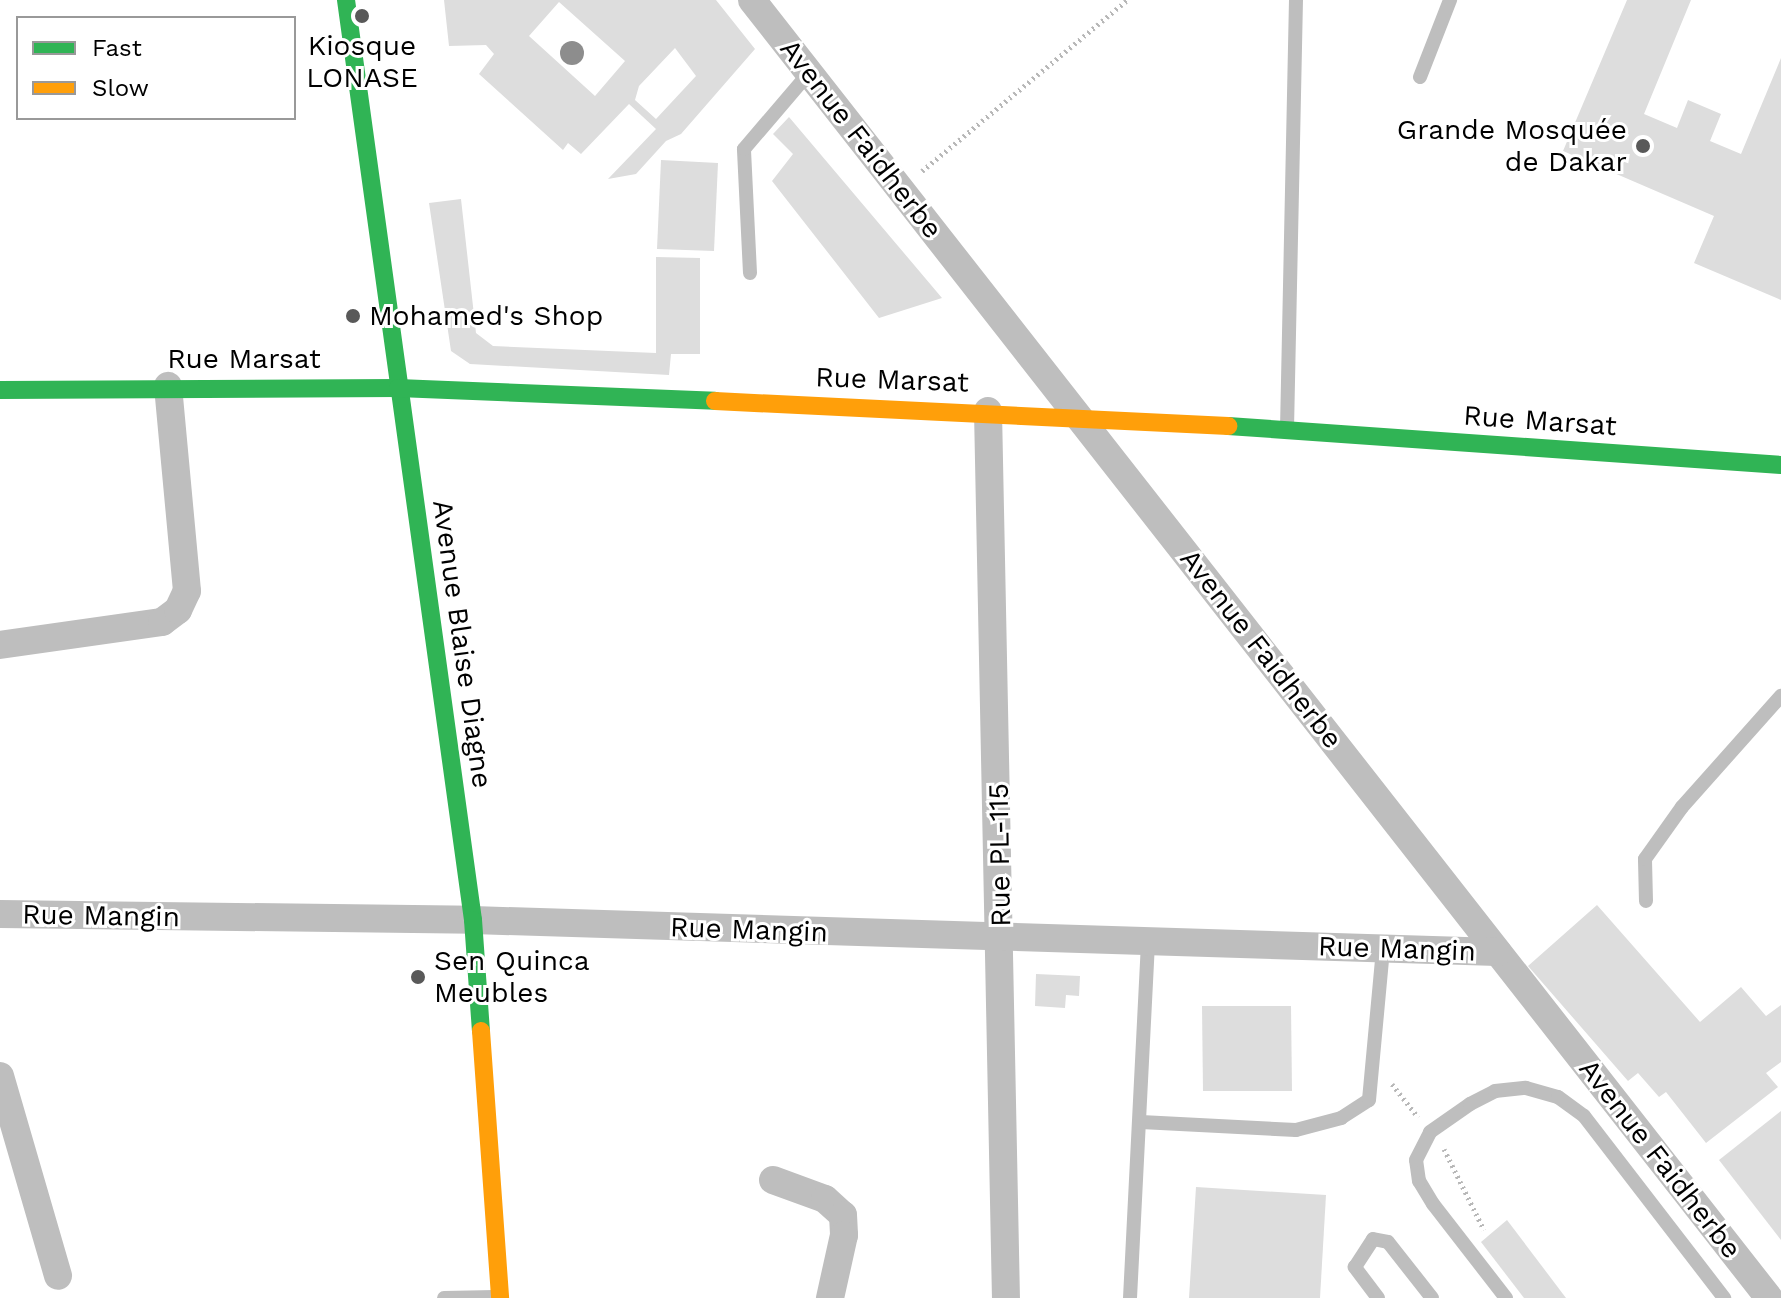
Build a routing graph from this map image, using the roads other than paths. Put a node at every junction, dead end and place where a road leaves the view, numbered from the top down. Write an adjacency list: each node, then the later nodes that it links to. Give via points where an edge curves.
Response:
1 (346, 0): 9 (street, Avenue Blaise Diagne)
2 (752, 0): 5 (street, Avenue Faidherbe)
3 (1296, 0): 13 (lane)
4 (1450, 0): 6 (lane)
5 (809, 73): 7 (lane, via 744,149); 12 (street, Avenue Faidherbe)
6 (1420, 77)
7 (750, 273)
8 (168, 386): 9 (street, Rue Marsat); 10 (street, Rue Marsat); 15 (street, via 187,591 178,610 162,622)
9 (398, 388): 11 (street, Rue Marsat); 19 (street, Avenue Blaise Diagne)
10 (0, 390)
11 (988, 411): 12 (street, Rue Marsat); 20 (street, Rue PL-115)
12 (1077, 415): 13 (street, Rue Marsat); 23 (street, Avenue Faidherbe)
13 (1287, 433): 14 (street, Rue Marsat)
14 (1781, 465)
15 (0, 645)
16 (1781, 696): 17 (lane, via 1682,807 1645,859)
17 (1646, 901)
18 (0, 914): 19 (street, Rue Mangin)
19 (473, 920): 20 (street, Rue Mangin); 28 (street, Avenue Blaise Diagne)
20 (1002, 939): 21 (street, Rue Mangin); 31 (street, Rue PL-115)
21 (1148, 941): 22 (street, Rue Mangin); 25 (lane)
22 (1383, 949): 23 (street, Rue Mangin); 25 (lane, via 1369,1100 1341,1118 1296,1130)
23 (1498, 952): 37 (street, Avenue Faidherbe)
24 (0, 1076): 27 (street)
25 (1141, 1122): 32 (lane)
26 (773, 1180): 30 (street, via 825,1199 843,1215 844,1235)
27 (58, 1276)
28 (500, 1297): 29 (lane)
29 (444, 1298)
30 (830, 1298)
31 (1006, 1298)
32 (1130, 1298)
33 (1378, 1298): 34 (lane, via 1355,1267 1373,1239 1388,1242)
34 (1432, 1298)
35 (1506, 1298): 36 (lane, via 1433,1204 1419,1181 1416,1160 1430,1132 1470,1104 1495,1091 1526,1088 1558,1097 1584,1116)
36 (1724, 1298)
37 (1769, 1298)

